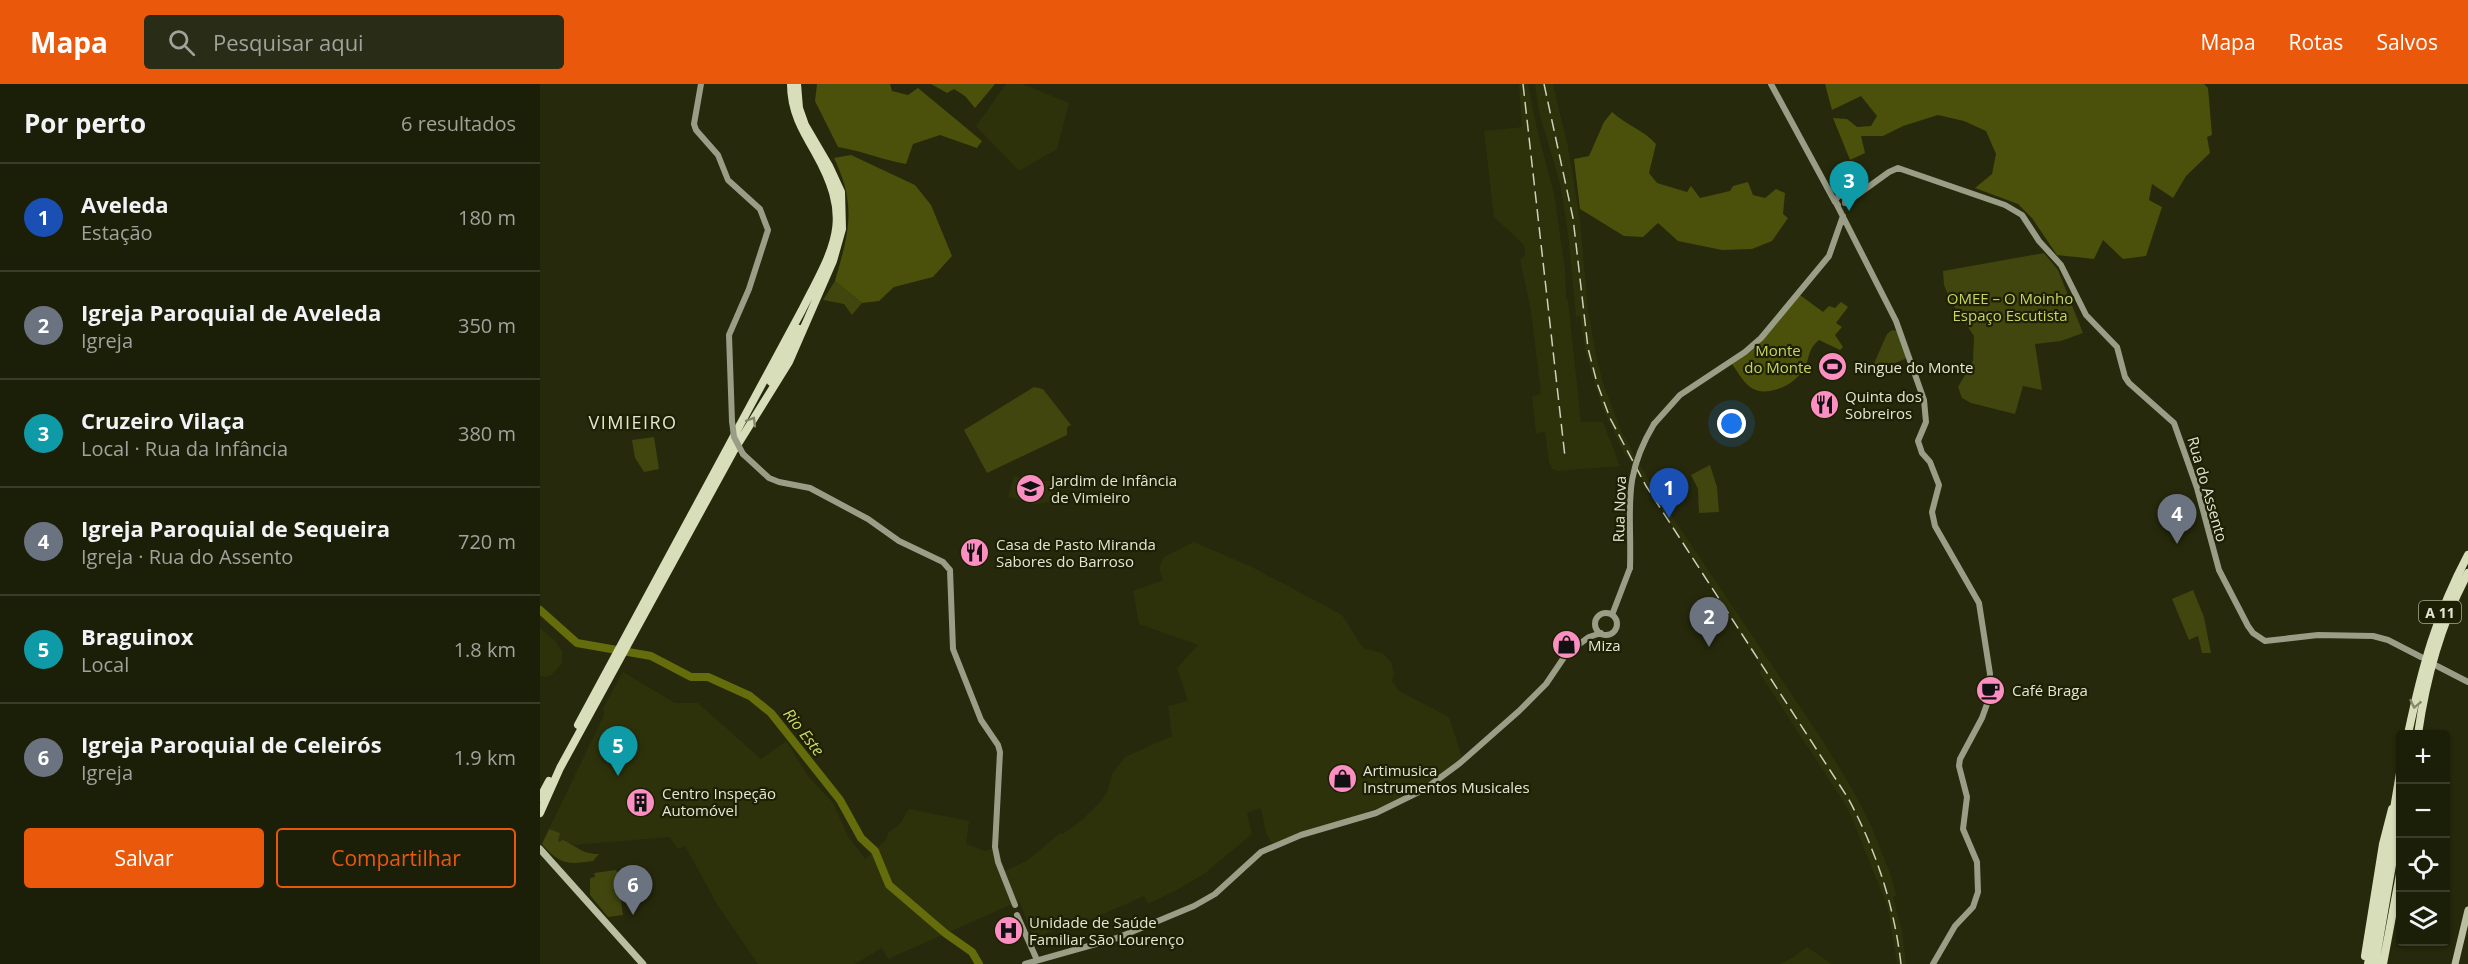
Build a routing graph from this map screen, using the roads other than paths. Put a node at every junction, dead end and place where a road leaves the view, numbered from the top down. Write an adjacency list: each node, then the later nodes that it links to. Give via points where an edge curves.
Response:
1 (701, 84): 32 (street, bridge, via 696,130 718,155 728,180 760,209 768,230 729,335 734,437 743,454 769,478 810,488 868,519 899,541 943,562 950,570 954,649 981,720 1000,752 995,847 998,862 1015,905 1021,910 1017,915)
2 (791, 84): 15 (highway, via 800,126 835,193 838,214 834,243)
3 (797, 84): 15 (highway, one-way to 3, via 789,362 839,244 841,192 805,125)
4 (1771, 84): 5 (street)
5 (1826, 183): 7 (street); 8 (street)
6 (1862, 192): 7 (street, Rua do Assento); 9 (street, Rua do Assento); 18 (street, Rua do Assento, via 1898,168 2005,205 2022,215 2061,265 2086,315 2117,347 2129,383 2174,423 2219,570 2259,639 2373,636 2388,639)
7 (1842, 195): 8 (street, via 1837,196); 9 (street)
8 (1836, 203): 9 (street); 10 (street)
9 (1845, 204): 10 (street, Rua Nova)
10 (1843, 217): 13 (street, Rua Nova, bridge, via 1829,256 1761,338 1680,395 1642,443 1629,487 1630,567); 35 (street, via 1896,321 1926,409 1926,422 1918,441 1939,485 1932,512 1935,526 1979,603 1985,639 1987,704 1959,766 1967,797 1963,829 1977,862 1978,892 1973,908 1955,926)
11 (2468, 555): 22 (highway, A 11, one-way to 22, via 2431,638)
12 (2468, 573): 23 (highway, A 11, via 2439,640)
13 (1610, 614): 14 (street, via 1598,616); 16 (street, via 1616,622 1615,629 1610,634)
14 (1595, 625): 16 (street); 17 (street)
15 (634, 627): 21 (highway)
16 (1601, 633): 17 (street)
17 (1588, 636): 32 (street, via 1567,653 1546,684 1519,711 1437,781 1377,813 1301,835 1262,852 1215,894 1194,906 1118,938)
18 (2421, 657)
19 (2437, 666): 20 (street)
20 (2468, 682)
21 (589, 710): 25 (highway); 26 (highway)
22 (2409, 730)
23 (2419, 730)
24 (2398, 784): 36 (highway, via 2383,844)
25 (540, 798)
26 (540, 813)
27 (2397, 838): 37 (highway)
28 (540, 849): 33 (main road)
29 (2396, 867): 37 (highway)
30 (2396, 891): 37 (highway)
31 (2468, 910): 38 (main road)
32 (1037, 960): 34 (street)
33 (643, 964)
34 (1025, 964)
35 (1933, 964)
36 (2366, 964)
37 (2379, 964)
38 (2455, 964)

